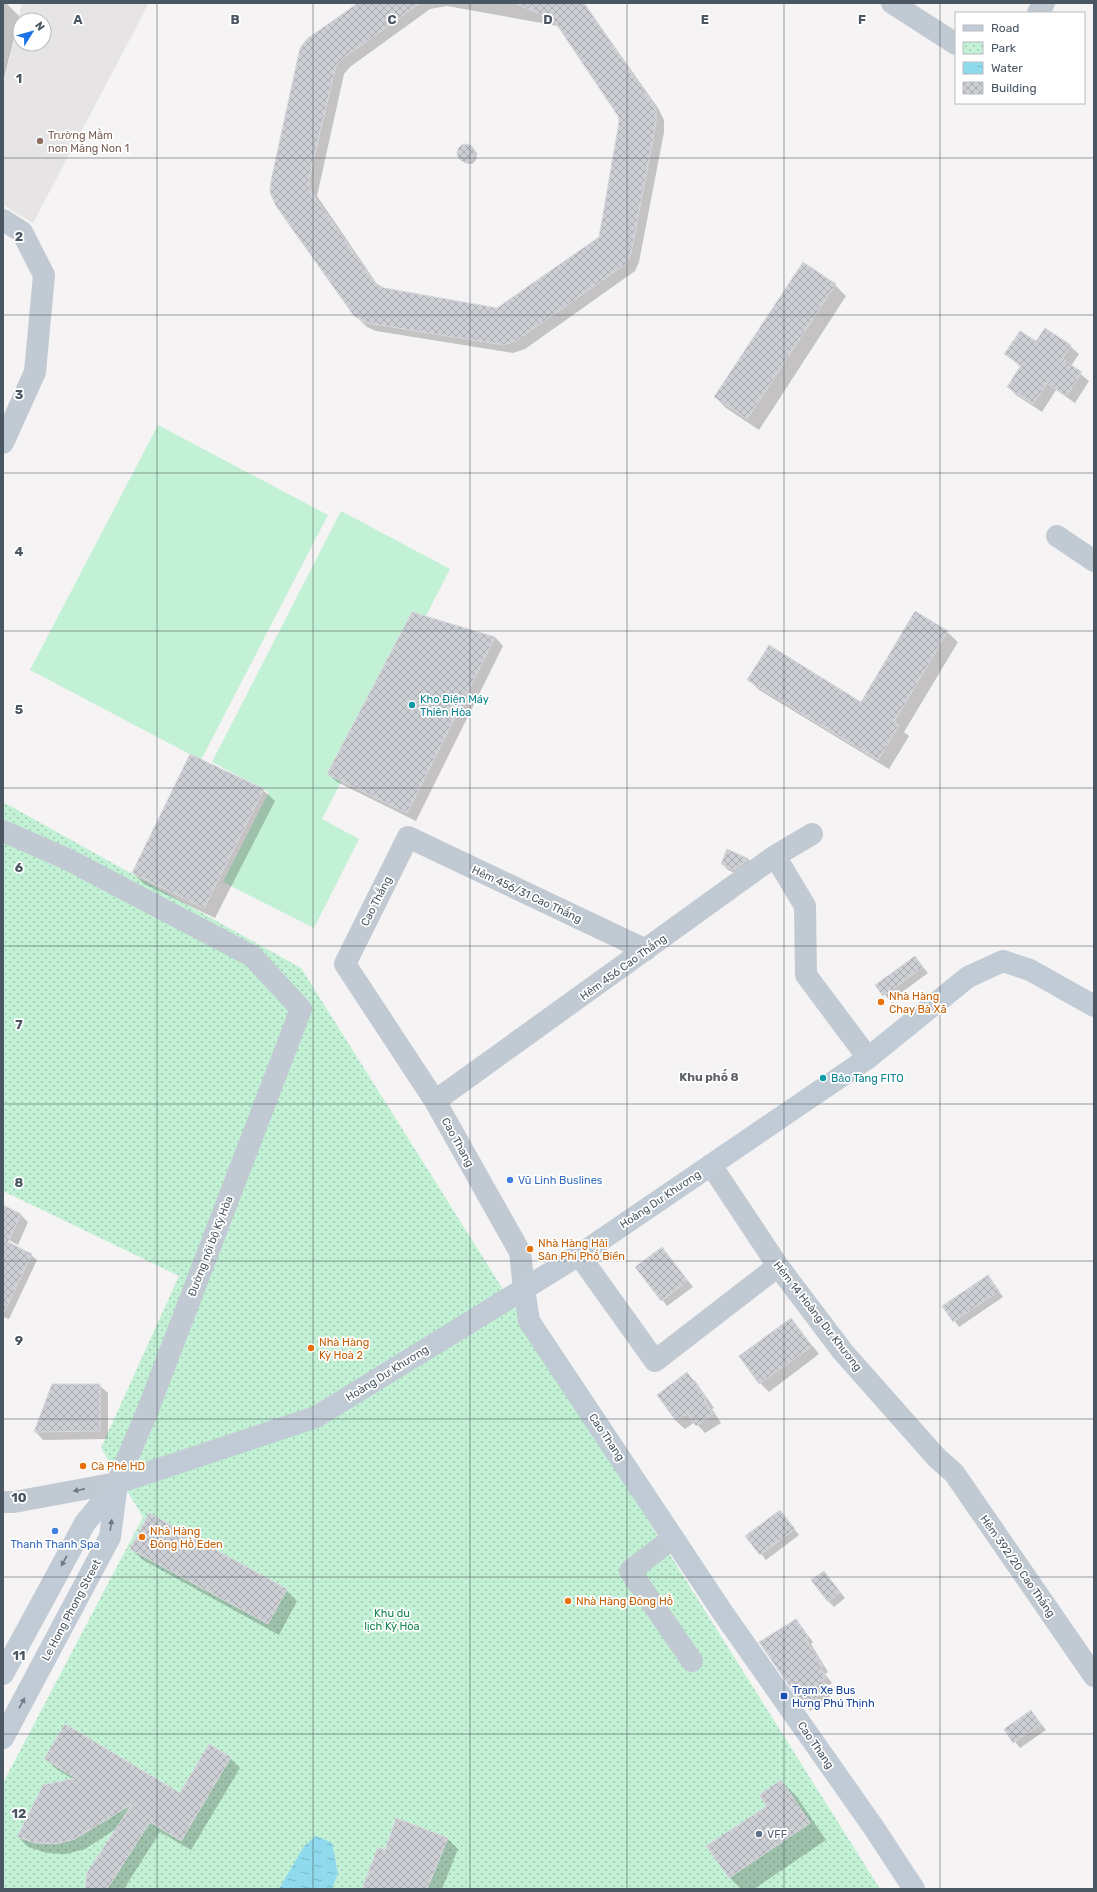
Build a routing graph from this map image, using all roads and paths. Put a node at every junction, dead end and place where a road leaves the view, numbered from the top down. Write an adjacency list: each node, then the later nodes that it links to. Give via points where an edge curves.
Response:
1 (892, 3): 4 (street)
2 (1044, 3): 3 (street)
3 (1039, 12)
4 (955, 43)
5 (3, 220): 6 (street, via 22,232 44,275 35,372)
6 (3, 443)
7 (1057, 536): 8 (street)
8 (1094, 561)
9 (3, 831): 22 (street, Đường nội bộ Kỳ Hòa, via 66,859 252,956 301,1009)
10 (812, 834): 12 (street, Hẻm 456 Cao Thắng)
11 (408, 837): 13 (street, Hẻm 456/31 Cao Thắng); 16 (street, Cao Thang, via 345,964)
12 (775, 856): 13 (street, Hẻm 456 Cao Thắng); 15 (street, via 805,906 806,975)
13 (646, 950): 16 (street, Hẻm 456 Cao Thắng)
14 (1094, 1006): 15 (street, Hoàng Dư Khương, via 1030,970 1003,962 968,977)
15 (868, 1058): 17 (street, Hoàng Dư Khương)
16 (435, 1101): 20 (street, Cao Thang, via 520,1252)
17 (711, 1164): 18 (street, Hoàng Dư Khương); 19 (street, Hẻm 14 Hoàng Dư Khương)
18 (579, 1255): 19 (street, via 655,1361); 20 (street, Hoàng Dư Khương)
19 (778, 1266): 21 (street, Hẻm 14 Hoàng Dư Khương, via 852,1362)
20 (524, 1288): 22 (street, Hoàng Dư Khương, via 316,1417); 24 (street, Cao Thang, via 530,1321)
21 (937, 1458): 27 (street, Hẻm 392/20 Cao Thắng, via 954,1474)
22 (118, 1483): 23 (street, one-way to 23, via 28,1500); 26 (street, one-way to 26, via 85,1523); 28 (street, Le Hong Phong Street, one-way to 22, via 110,1537)
23 (3, 1502)
24 (673, 1538): 25 (street, via 630,1571); 29 (street, Cao Thang)
25 (692, 1661)
26 (3, 1674)
27 (1094, 1676)
28 (3, 1738)
29 (914, 1889)

